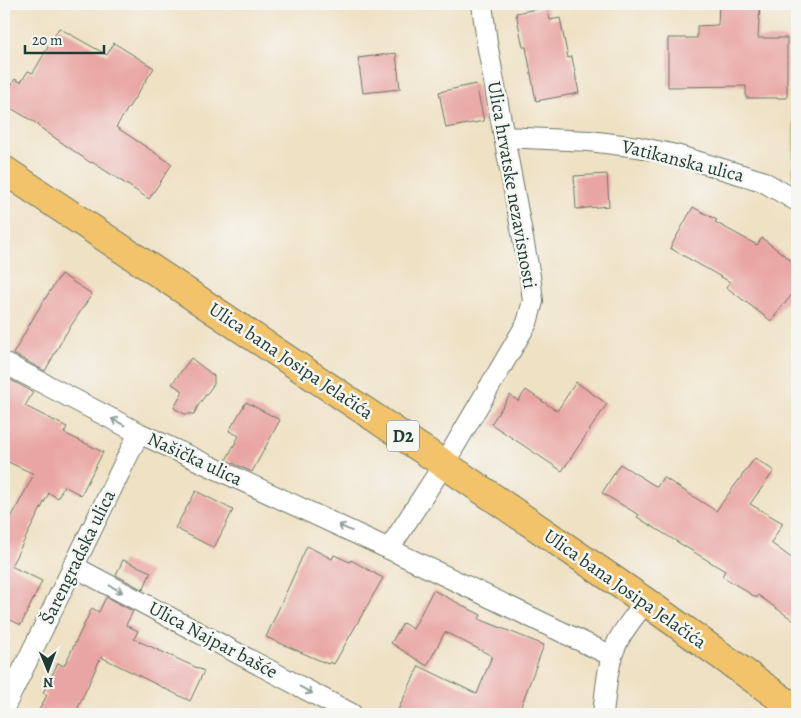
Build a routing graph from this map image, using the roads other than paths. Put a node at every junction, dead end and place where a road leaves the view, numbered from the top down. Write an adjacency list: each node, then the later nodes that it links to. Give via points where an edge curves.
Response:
1 (482, 4): 2 (street, Ulica hrvatske nezavisnosti)
2 (504, 137): 4 (street, Vatikanska ulica, via 589,141 676,155 762,182); 7 (street, Ulica hrvatske nezavisnosti, via 532,301 527,323)
3 (4, 170): 7 (main road, Ulica bana Josipa Jelačića / D2)
4 (797, 201)
5 (4, 363): 6 (street, Našička ulica, one-way to 5)
6 (139, 433): 8 (street, Našička ulica, one-way to 6); 9 (street, Šarengradska ulica)
7 (444, 464): 8 (street); 10 (main road, Ulica bana Josipa Jelačića / D2)
8 (389, 548): 11 (street, Našička ulica)
9 (73, 566): 12 (street, Šarengradska ulica); 14 (street, Ulica Najpar bašće, one-way to 14)
10 (646, 602): 11 (street, via 618,640); 13 (main road, Ulica bana Josipa Jelačića / D2)
11 (612, 656): 15 (street)
12 (4, 708)
13 (797, 710)
14 (352, 714)
15 (603, 714)

